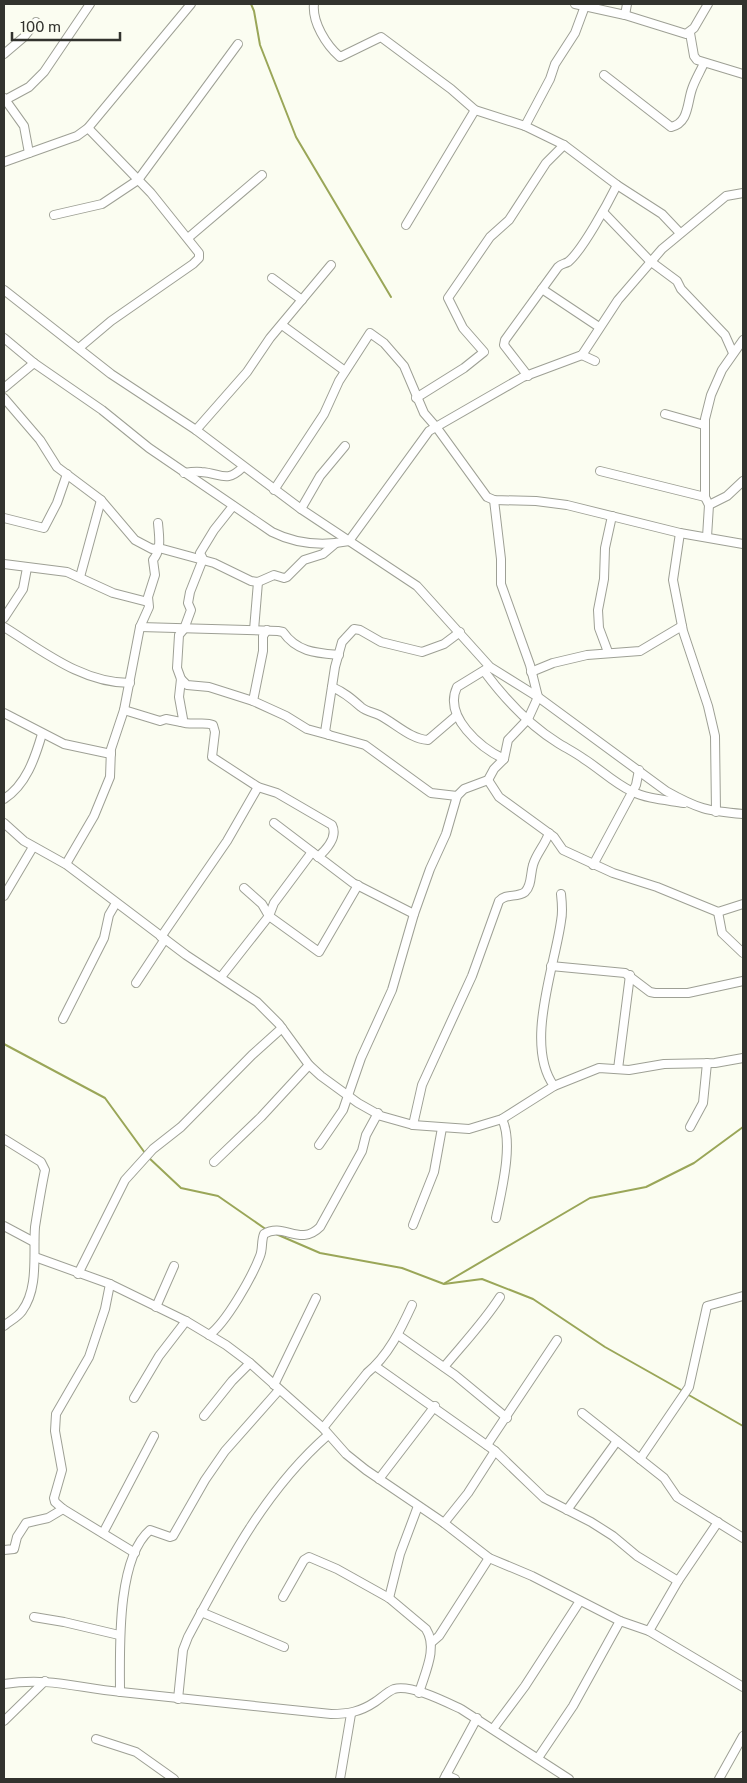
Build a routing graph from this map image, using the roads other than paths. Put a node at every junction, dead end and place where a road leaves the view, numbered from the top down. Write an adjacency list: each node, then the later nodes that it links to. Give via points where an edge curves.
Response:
1 (90, 4): 16 (street, via 44,72 29,86)
2 (191, 4): 19 (street)
3 (314, 4): 17 (street, via 313,13 324,37 340,56 381,37)
4 (575, 4): 7 (street)
5 (627, 4): 8 (street)
6 (708, 4): 10 (street)
7 (585, 6): 8 (street); 18 (street, via 575,33 555,64)
8 (624, 15): 10 (street, via 676,33)
9 (36, 22): 12 (street)
10 (690, 33): 13 (street, via 694,56)
11 (238, 44): 24 (street)
12 (4, 54)
13 (704, 63): 14 (street, via 690,92 686,114 680,123 671,127); 15 (street)
14 (604, 74)
15 (743, 74)
16 (5, 99): 21 (street, via 24,126)
17 (475, 110): 18 (street); 29 (street)
18 (524, 126): 20 (street)
19 (88, 128): 21 (street, via 77,136); 24 (street)
20 (564, 145): 25 (street); 51 (street, via 546,163 509,220 490,237 448,298 463,328 484,352)
21 (29, 153): 22 (street)
22 (4, 162)
23 (262, 175): 31 (street)
24 (138, 180): 28 (street, via 102,204); 31 (street)
25 (617, 185): 27 (street); 30 (street, via 662,214)
26 (743, 193): 30 (street, via 726,196)
27 (603, 212): 32 (street); 35 (street, via 569,261 558,267)
28 (54, 215)
29 (406, 225)
30 (680, 233): 32 (street)
31 (188, 238): 42 (street, via 199,258)
32 (650, 261): 39 (street); 43 (street, via 677,280 681,289 725,335)
33 (331, 265): 37 (street)
34 (272, 278): 37 (street)
35 (542, 289): 39 (street); 48 (street, via 504,344)
36 (4, 290): 42 (street)
37 (302, 300): 38 (street)
38 (282, 325): 47 (street); 55 (street)
39 (599, 327): 44 (street)
40 (4, 338): 46 (street)
41 (743, 340): 43 (street)
42 (79, 348): 55 (street, via 111,374)
43 (733, 353): 53 (street, via 711,395)
44 (582, 354): 45 (street); 48 (street)
45 (594, 361)
46 (34, 363): 49 (street); 59 (street)
47 (345, 371): 51 (street, via 370,333 404,366); 62 (street, via 324,414)
48 (528, 376): 54 (street, via 448,418)
49 (4, 388)
50 (4, 398): 60 (street, via 40,440 57,467)
51 (416, 398): 54 (street)
52 (665, 414): 53 (street)
53 (704, 425): 63 (street)
54 (437, 428): 65 (street, via 483,494); 74 (street, via 424,436)
55 (196, 430): 57 (street)
56 (345, 446): 68 (street, via 320,476)
57 (243, 467): 59 (street, via 232,477); 62 (street)
58 (600, 471): 63 (street)
59 (184, 473): 66 (street)
60 (67, 474): 64 (street); 70 (street, via 44,528)
61 (743, 481): 67 (street, via 727,496)
62 (274, 490): 68 (street)
63 (705, 497): 67 (street)
64 (101, 500): 77 (street, via 136,540 152,549); 81 (street)
65 (494, 500): 69 (street, via 567,505); 95 (street, via 501,584)
66 (233, 506): 75 (street, via 288,540); 78 (street, via 206,541 200,553)
67 (709, 506): 73 (street)
68 (301, 509): 74 (street)
69 (612, 516): 72 (street); 92 (street, via 598,610 599,628)
70 (4, 518)
71 (158, 523): 77 (street)
72 (680, 533): 73 (street); 85 (street, via 673,580)
73 (707, 537): 76 (street)
74 (350, 541): 75 (street); 91 (street, via 417,586)
75 (336, 543): 82 (street, via 324,554 304,560 284,578 274,575)
76 (743, 544)
77 (159, 548): 78 (street); 83 (street, via 153,560 155,575)
78 (203, 559): 82 (street); 88 (street, via 190,592 188,602 191,610)
79 (4, 564): 80 (street)
80 (27, 568): 81 (street, via 66,572); 84 (street, via 23,588)
81 (80, 577): 83 (street, via 113,594)
82 (258, 582): 89 (street)
83 (148, 602): 87 (street, via 148,611)
84 (4, 618)
85 (682, 626): 92 (street, via 640,650); 119 (street, via 716,736)
86 (4, 627): 98 (street, via 48,656 89,677)
87 (140, 627): 88 (street); 98 (street)
88 (184, 629): 89 (street); 97 (street, via 179,635 176,655)
89 (254, 630): 90 (street)
90 (267, 630): 93 (street, via 283,632 306,652); 102 (street, via 263,636)
91 (460, 632): 93 (street, via 451,640 422,652 380,642 354,629 342,642); 94 (street)
92 (608, 652): 95 (street, via 553,663)
93 (339, 654): 99 (street)
94 (487, 669): 96 (street); 100 (street); 105 (street, via 456,688)
95 (531, 672): 101 (street)
96 (503, 676): 100 (street); 101 (street)
97 (181, 679): 102 (street, via 187,685 209,687); 107 (street)
98 (130, 683): 103 (street)
99 (332, 687): 105 (street, via 401,730 424,740); 109 (street, via 325,727)
100 (496, 687): 106 (street)
101 (538, 697): 106 (street); 112 (street)
102 (253, 701): 109 (street, via 307,729)
103 (124, 710): 107 (street, via 160,721); 110 (street)
104 (4, 712): 108 (street)
105 (456, 716): 111 (street, via 484,746)
106 (528, 719): 111 (street, via 508,740); 115 (street, via 556,742)
107 (181, 722): 114 (street, via 212,725 215,732 212,757)
108 (42, 734): 110 (street, via 79,749); 117 (street, via 35,758 25,776)
109 (329, 735): 116 (street, via 364,745 431,793)
110 (111, 754): 126 (street, via 110,777 104,792)
111 (504, 759): 113 (street)
112 (639, 770): 115 (street); 118 (street)
113 (488, 780): 116 (street, via 464,789); 123 (street, via 499,797)
114 (258, 787): 125 (street, via 276,793 332,825 332,840); 137 (street, via 228,841)
115 (632, 792): 118 (street); 127 (street)
116 (457, 796): 135 (street, via 446,834)
117 (4, 799)
118 (688, 804): 119 (street)
119 (716, 812): 120 (street)
120 (743, 814)
121 (4, 822): 124 (street, via 9,830)
122 (274, 823): 125 (street)
123 (549, 833): 127 (street, via 563,850); 154 (street, via 532,866 526,890 504,897 499,902 472,976 422,1085)
124 (33, 847): 126 (street); 131 (street)
125 (315, 855): 128 (street); 136 (street, via 274,903)
126 (66, 864): 132 (street)
127 (593, 865): 134 (street)
128 (358, 886): 135 (street); 136 (street, via 319,952)
129 (244, 888): 136 (street, via 262,904)
130 (562, 894): 139 (street, via 562,919)
131 (4, 896)
132 (116, 903): 137 (street); 144 (street, via 109,915 104,938)
133 (743, 904): 134 (street)
134 (718, 912): 138 (street, via 722,933)
135 (414, 914): 151 (street, via 392,990 361,1058)
136 (269, 916): 141 (street)
137 (163, 938): 141 (street); 143 (street)
138 (743, 952)
139 (551, 966): 140 (street); 150 (street, via 541,1031 547,1076)
140 (630, 975): 142 (street, via 655,993 688,993); 149 (street)
141 (221, 977): 145 (street, via 257,1002)
142 (743, 981)
143 (136, 983)
144 (63, 1019)
145 (282, 1028): 148 (street); 166 (street, via 153,1149 125,1180)
146 (743, 1058): 147 (street)
147 (707, 1064): 149 (street); 155 (street, via 703,1103)
148 (310, 1065): 151 (street); 159 (street)
149 (618, 1069): 150 (street, via 599,1068)
150 (554, 1086): 153 (street)
151 (349, 1096): 152 (street); 158 (street)
152 (378, 1113): 154 (street); 177 (street, via 366,1135 362,1151 320,1226 309,1235 274,1230 262,1238 261,1255 235,1302)
153 (502, 1119): 156 (street, via 469,1130); 160 (street, via 506,1154)
154 (413, 1125): 156 (street)
155 (690, 1127)
156 (442, 1128): 161 (street, via 434,1172)
157 (4, 1139): 163 (street, via 41,1162 46,1170)
158 (319, 1145)
159 (214, 1162)
160 (496, 1218)
161 (413, 1225)
162 (4, 1226): 163 (street)
163 (34, 1242): 164 (street)
164 (35, 1257): 166 (street); 174 (street, via 27,1300 22,1311)
165 (174, 1266): 172 (street)
166 (78, 1274): 167 (street)
167 (110, 1284): 172 (street); 198 (street, via 89,1357 56,1414 55,1431 62,1470 54,1498)
168 (743, 1296): 195 (street, via 707,1306 689,1386)
169 (500, 1297): 182 (street)
170 (316, 1298): 183 (street)
171 (412, 1305): 178 (street)
172 (156, 1307): 175 (street)
173 (4, 1314): 174 (street)
174 (12, 1320): 176 (street)
175 (186, 1321): 177 (street); 184 (street, via 159,1356)
176 (4, 1326)
177 (209, 1335): 180 (street)
178 (398, 1335): 181 (street); 182 (street)
179 (558, 1340): 188 (street)
180 (250, 1364): 183 (street); 187 (street)
181 (376, 1366): 185 (street); 189 (street)
182 (444, 1367): 188 (street)
183 (276, 1387): 189 (street); 205 (street, via 225,1451 173,1536 150,1530)
184 (134, 1398)
185 (434, 1406): 193 (street); 196 (street)
186 (582, 1413): 192 (street)
187 (204, 1416)
188 (507, 1418): 193 (street)
189 (323, 1428): 190 (street)
190 (328, 1435): 196 (street, via 346,1454); 211 (street, via 300,1462 255,1518)
191 (154, 1436): 202 (street)
192 (617, 1441): 195 (street); 199 (street)
193 (487, 1445): 194 (street)
194 (495, 1451): 199 (street, via 544,1498); 201 (street)
195 (640, 1459): 200 (street, via 664,1478 677,1497)
196 (379, 1479): 197 (street)
197 (418, 1506): 201 (street); 209 (street, via 400,1554)
198 (63, 1509): 202 (street); 204 (street, via 48,1518 26,1523 14,1549)
199 (567, 1510): 207 (street, via 613,1536 637,1556)
200 (718, 1522): 203 (street); 207 (street)
201 (444, 1523): 206 (street)
202 (103, 1533): 205 (street)
203 (743, 1538)
204 (4, 1550)
205 (135, 1554): 215 (street, via 128,1575)
206 (489, 1558): 210 (street); 216 (street)
207 (678, 1581): 214 (street)
208 (283, 1597): 209 (street, via 304,1560 309,1557)
209 (389, 1598): 216 (street, via 426,1629)
210 (580, 1601): 213 (street); 227 (street)
211 (201, 1612): 217 (street); 223 (street, via 183,1650)
212 (34, 1617): 215 (street)
213 (620, 1621): 214 (street); 230 (street, via 573,1706)
214 (649, 1631): 220 (street)
215 (119, 1635): 221 (street)
216 (432, 1642): 222 (street)
217 (284, 1647)
218 (45, 1681): 219 (street); 221 (street); 226 (street)
219 (4, 1684)
220 (742, 1685)
221 (120, 1692): 223 (street)
222 (419, 1692): 224 (street, via 394,1689); 225 (street, via 443,1700)
223 (178, 1699): 224 (street)
224 (351, 1714): 233 (street)
225 (477, 1718): 227 (street); 231 (street)
226 (4, 1721)
227 (493, 1729): 230 (street)
228 (743, 1736): 236 (street)
229 (96, 1739): 232 (street, via 136,1752)
230 (538, 1758): 235 (street)
231 (445, 1777): 234 (street)
232 (170, 1778)
233 (340, 1779)
234 (455, 1779)
235 (569, 1779)
236 (719, 1779)

